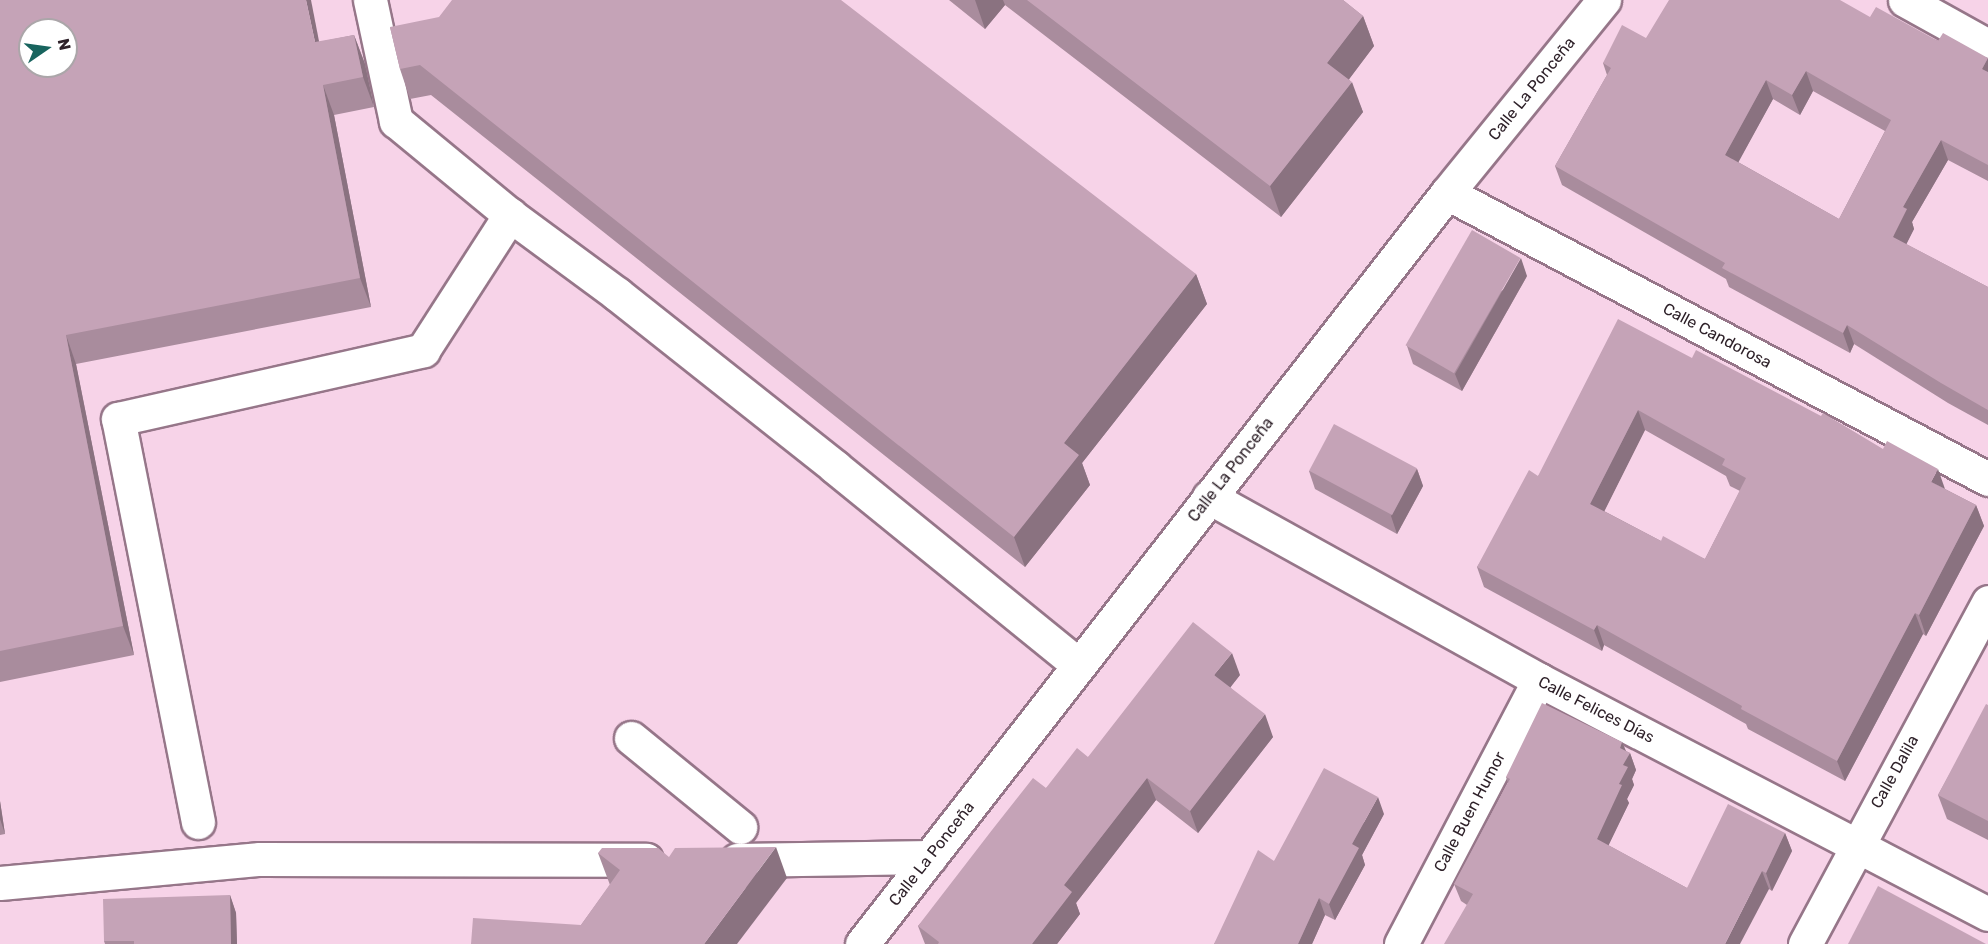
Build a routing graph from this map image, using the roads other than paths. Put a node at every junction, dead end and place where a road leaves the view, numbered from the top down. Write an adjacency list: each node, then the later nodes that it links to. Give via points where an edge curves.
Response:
1 (370, 0): 6 (street, via 396,121)
2 (1604, 0): 5 (street, Calle La Ponceña)
3 (1905, 0): 4 (street)
4 (1988, 46)
5 (1447, 193): 7 (street, Calle Candorosa); 8 (street, Calle La Ponceña)
6 (510, 215): 10 (street, via 617,294); 13 (street, via 423,350 118,419)
7 (1988, 479)
8 (1209, 497): 10 (street, Calle La Ponceña); 11 (street, Calle Felices Días)
9 (1988, 602): 15 (street, Calle Dalila)
10 (1079, 665): 16 (street, Calle La Ponceña)
11 (1539, 680): 15 (street, Calle Felices Días); 22 (street, Calle Buen Humor)
12 (631, 738): 14 (street)
13 (198, 822)
14 (741, 827)
15 (1856, 844): 20 (street, Calle Felices Días); 23 (street, Calle Dalila)
16 (930, 857): 18 (street); 21 (street, Calle La Ponceña)
17 (673, 860): 19 (street, via 261,859)
18 (708, 860)
19 (0, 883)
20 (1988, 914)
21 (862, 944)
22 (1401, 944)
23 (1804, 944)

